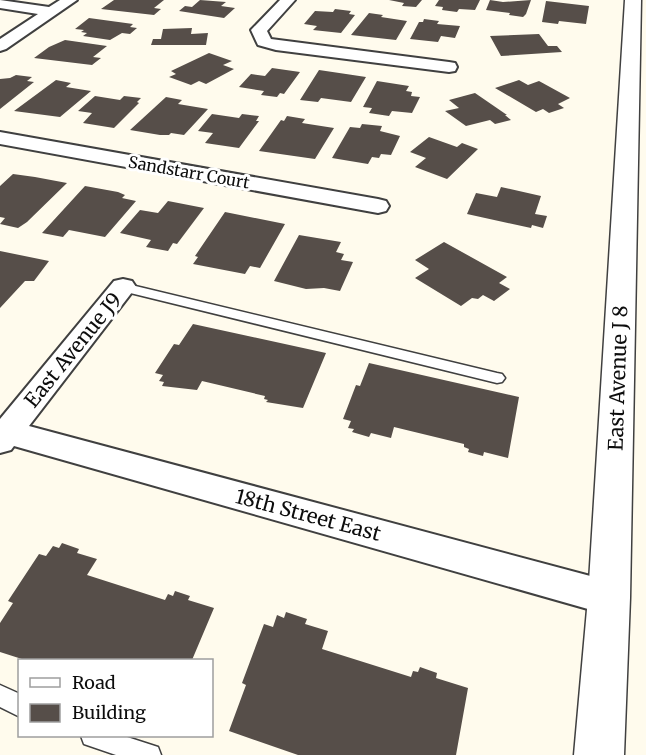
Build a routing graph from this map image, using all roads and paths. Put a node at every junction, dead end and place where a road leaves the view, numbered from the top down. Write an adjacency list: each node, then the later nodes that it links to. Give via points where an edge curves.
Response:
1 (70, 0): 5 (street)
2 (288, 0): 7 (street, via 259,30 264,42)
3 (633, 0): 13 (street, East Avenue J 8)
4 (0, 4): 5 (street)
5 (52, 12): 6 (street)
6 (0, 46)
7 (449, 67)
8 (0, 138): 9 (street, Sandstarr Court)
9 (378, 206)
10 (123, 287): 11 (lane); 12 (street, East Avenue J9)
11 (498, 378)
12 (4, 437): 13 (street, 18th Street East)
13 (609, 598): 18 (street, East Avenue J 8)
14 (0, 696): 15 (lane)
15 (18, 705)
16 (98, 737): 17 (lane)
17 (150, 755)
18 (599, 755)

